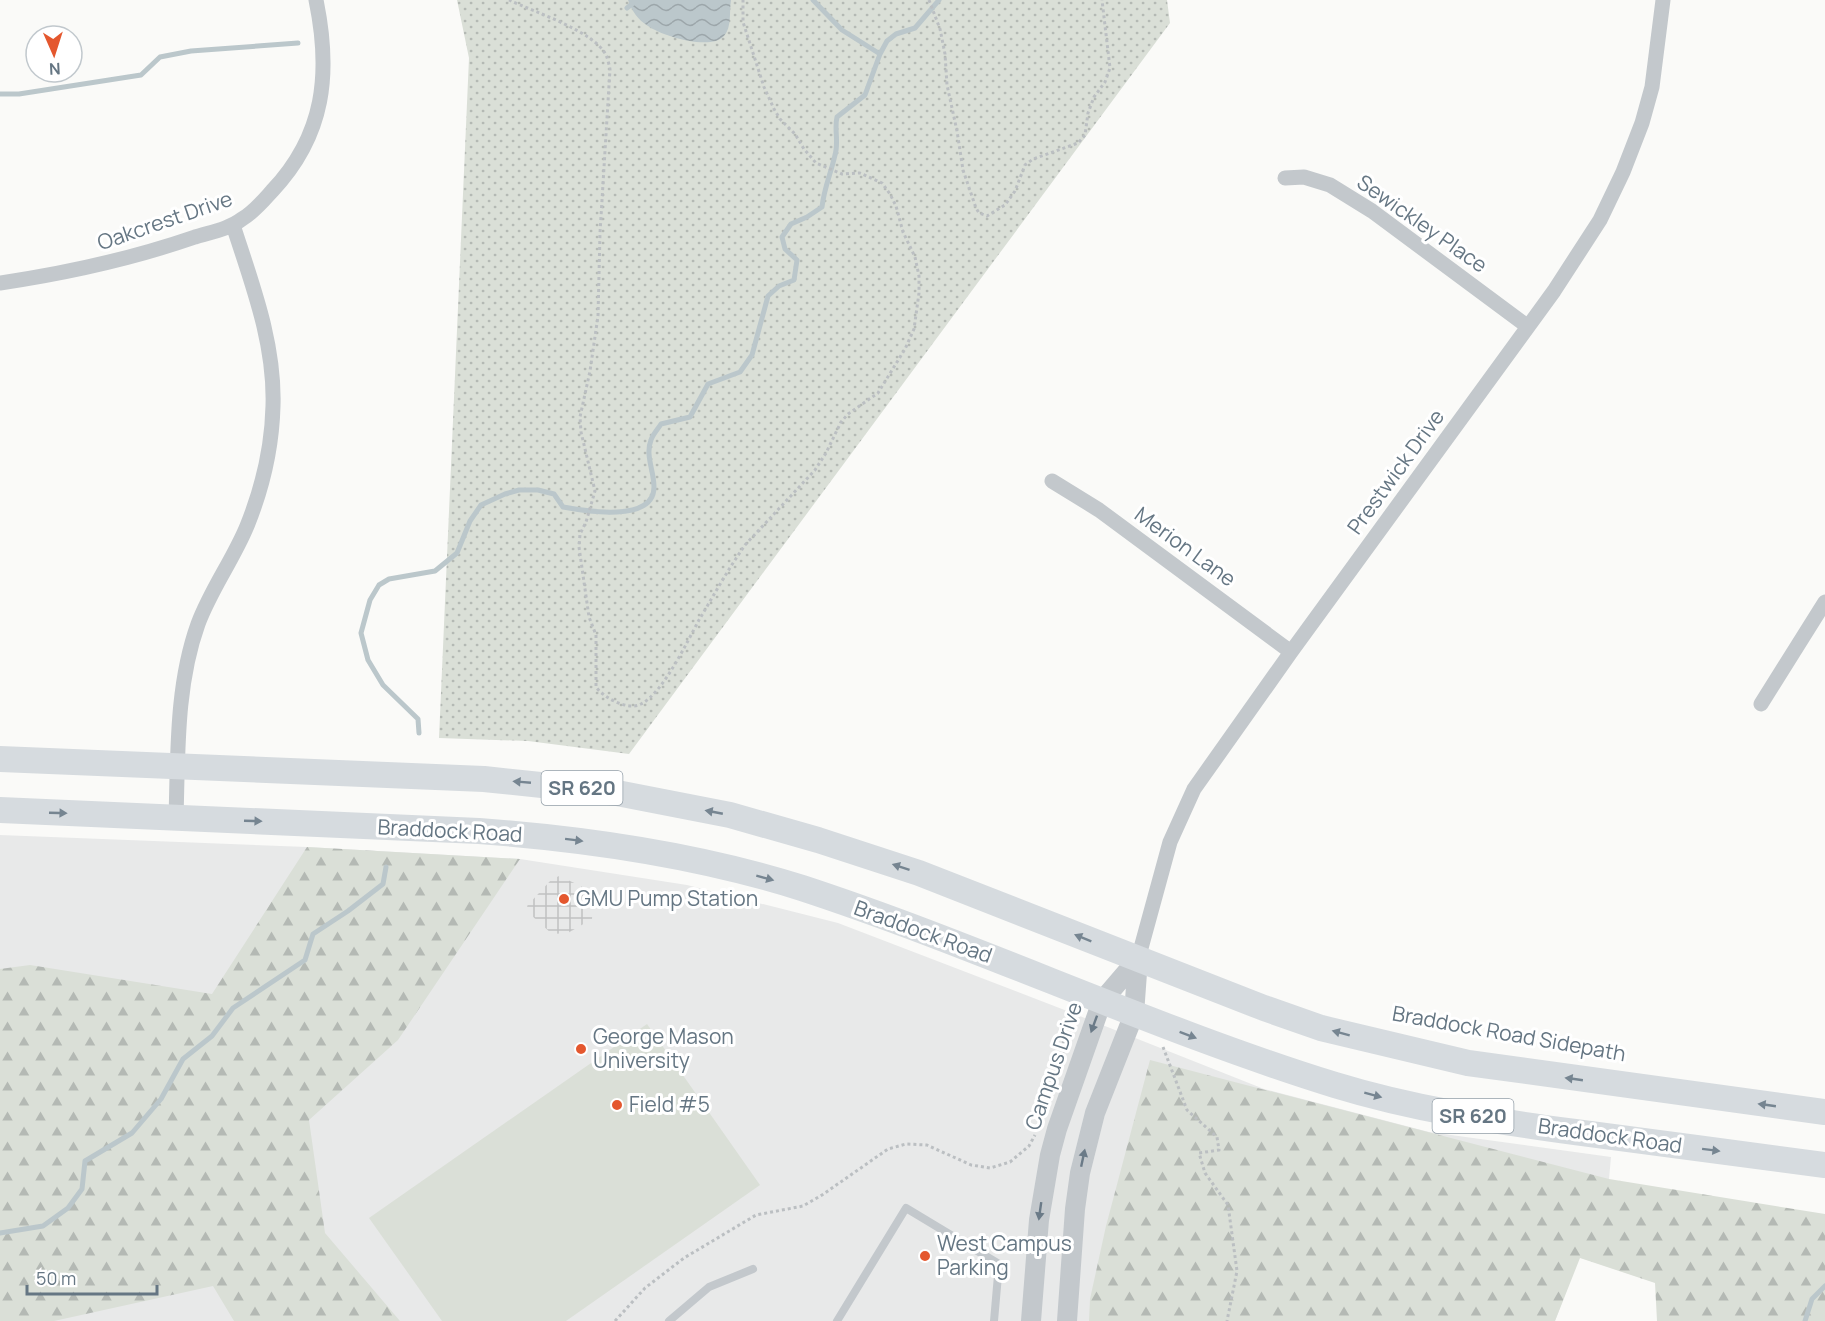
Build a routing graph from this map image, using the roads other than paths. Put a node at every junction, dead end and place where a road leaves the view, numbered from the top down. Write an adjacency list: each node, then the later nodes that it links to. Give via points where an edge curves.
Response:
1 (316, 0): 4 (street, Oakcrest Drive, via 325,61 312,130 279,184)
2 (1663, 0): 6 (street, Prestwick Drive, via 1652,87 1623,172 1600,219)
3 (1285, 178): 6 (street, Sewickley Place, via 1304,177 1330,185 1372,211)
4 (234, 225): 5 (street, Oakcrest Drive, via 90,268); 12 (street, via 267,334 273,383 271,430 264,473 247,526 209,598 191,647 180,708)
5 (0, 283)
6 (1527, 326): 9 (street, Prestwick Drive)
7 (1052, 481): 9 (street, Merion Lane, via 1099,510)
8 (1825, 603): 10 (street)
9 (1291, 652): 15 (street, Prestwick Drive, via 1204,773 1184,808 1170,842)
10 (1761, 704)
11 (0, 759): 12 (main road, SR 620)
12 (178, 767): 14 (street); 15 (main road, SR 620, one-way to 12, via 919,873 730,815 617,793 483,778)
13 (0, 810): 14 (main road, Braddock Road / SR 620, one-way to 14)
14 (176, 818): 16 (main road, Braddock Road / SR 620, one-way to 16, via 479,831 660,853 800,887)
15 (1137, 959): 16 (street, Campus Drive); 17 (street); 18 (main road, SR 620, one-way to 15, via 1446,1059 1322,1028)
16 (1102, 1000): 17 (main road, Braddock Road / SR 620); 24 (street, Campus Drive, one-way to 24, via 1050,1155 1039,1220)
17 (1134, 1014): 19 (main road, Braddock Road / SR 620, one-way to 19, via 1249,1058 1402,1103 1537,1127); 25 (street, one-way to 17, via 1076,1209 1087,1143)
18 (1825, 1112)
19 (1825, 1165)
20 (753, 1269): 21 (lane, via 709,1287)
21 (669, 1321)
22 (837, 1321): 23 (lane, via 906,1208 999,1264)
23 (994, 1321)
24 (1031, 1321)
25 (1067, 1321)

